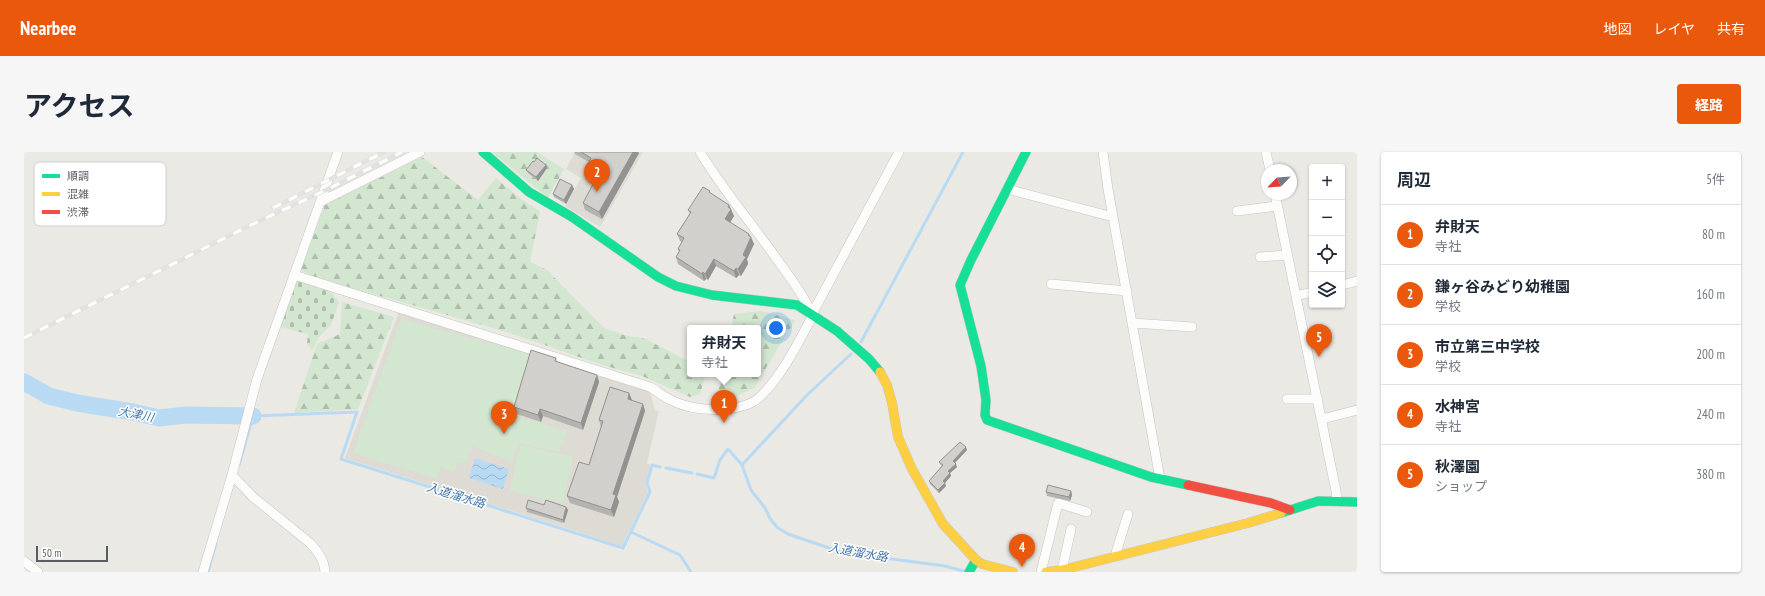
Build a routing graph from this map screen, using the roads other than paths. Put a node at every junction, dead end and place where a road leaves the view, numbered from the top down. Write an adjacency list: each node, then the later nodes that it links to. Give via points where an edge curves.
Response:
1 (338, 152): 12 (street)
2 (420, 152): 12 (street)
3 (483, 152): 25 (street, via 529,192 572,217 658,277 676,286 712,295 797,305)
4 (700, 152): 25 (street, via 805,299)
5 (899, 152): 25 (street)
6 (1026, 152): 10 (street)
7 (1103, 152): 15 (street)
8 (1266, 152): 9 (street)
9 (1269, 164)
10 (1007, 189): 15 (street); 33 (street, via 970,260 960,285 981,366 987,420)
11 (1276, 200): 13 (street)
12 (320, 202): 18 (street)
13 (1277, 206): 14 (street); 16 (street)
14 (1237, 211)
15 (1113, 217): 22 (street)
16 (1287, 255): 17 (street); 24 (street)
17 (1260, 257)
18 (294, 275): 25 (street, via 650,387 671,401 703,409 733,408 748,404 761,396 790,360); 32 (street, via 257,379)
19 (1357, 281): 21 (street)
20 (1051, 284): 22 (street)
21 (1345, 284)
22 (1127, 291): 26 (street)
23 (1309, 293): 24 (street)
24 (1296, 296): 29 (street)
25 (812, 315): 41 (street, via 853,344 880,372 892,403 898,437 912,469 943,524)
26 (1133, 324): 27 (street); 33 (street)
27 (1192, 327)
28 (1287, 399): 29 (street)
29 (1318, 399): 31 (street)
30 (1357, 410): 31 (street)
31 (1322, 419): 34 (street)
32 (232, 475): 45 (street); 46 (street, via 253,496 310,543 324,562)
33 (1160, 479): 36 (street, via 1271,503)
34 (1337, 502): 35 (street); 36 (street, via 1318,501)
35 (1357, 502)
36 (1290, 510): 40 (street)
37 (1087, 512): 49 (street, via 1058,503)
38 (1128, 514): 40 (street)
39 (1071, 529): 43 (street)
40 (1115, 556): 43 (street)
41 (976, 560): 47 (street); 48 (street)
42 (24, 561): 44 (street)
43 (1062, 570): 50 (street)
44 (38, 572)
45 (203, 572)
46 (325, 572)
47 (969, 572)
48 (1013, 572)
49 (1041, 572)
50 (1046, 572)

